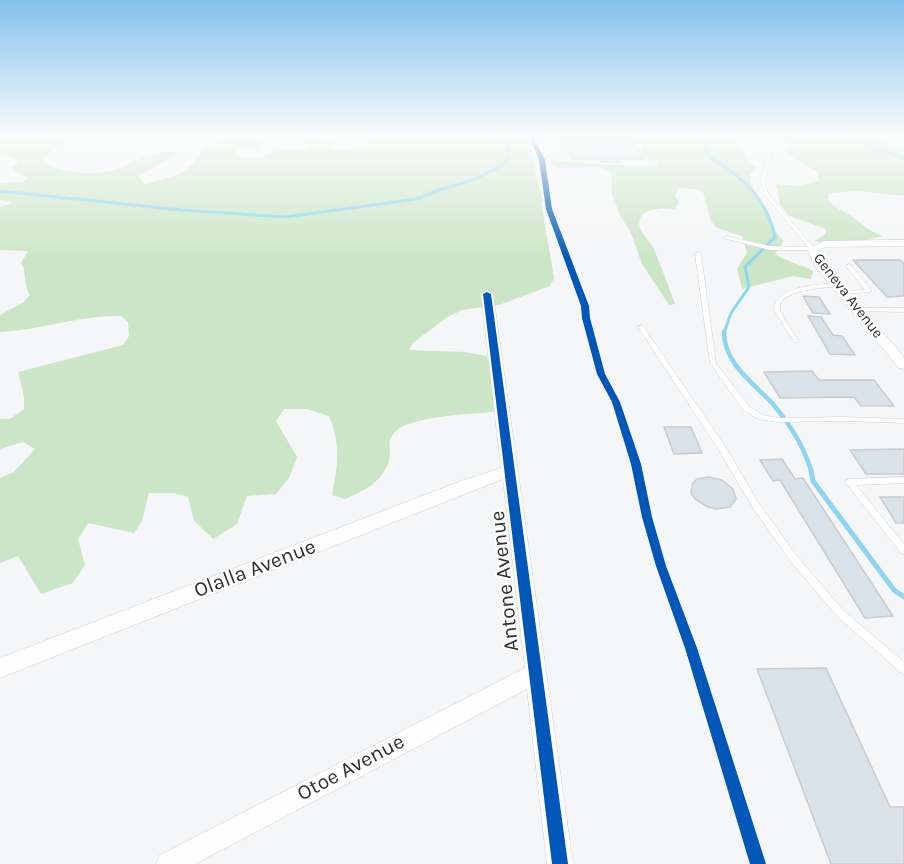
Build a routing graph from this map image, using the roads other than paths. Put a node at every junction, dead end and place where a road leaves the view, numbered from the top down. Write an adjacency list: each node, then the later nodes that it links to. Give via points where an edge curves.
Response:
1 (763, 177): 4 (lane, via 767,195)
2 (726, 238): 4 (lane, via 770,248)
3 (904, 243): 4 (street, Geneva Avenue, via 824,244)
4 (812, 249): 7 (street, Geneva Avenue, via 813,256)
5 (698, 254): 14 (lane, via 713,363 746,408 761,417 778,420)
6 (849, 266): 7 (lane, via 868,291)
7 (841, 289): 9 (street, Geneva Avenue); 12 (lane, via 799,291 779,299 777,310)
8 (487, 294): 15 (street, Antone Avenue)
9 (858, 310): 10 (lane); 13 (street, Geneva Avenue)
10 (904, 310)
11 (641, 327): 19 (lane, via 794,559 840,613)
12 (796, 341)
13 (904, 365)
14 (904, 422)
15 (510, 471): 18 (street, Olalla Avenue); 20 (street, Antone Avenue)
16 (904, 480): 17 (lane, via 849,482)
17 (904, 550)
18 (0, 668)
19 (904, 669)
20 (534, 674): 21 (street, Otoe Avenue); 22 (street, Antone Avenue)
21 (169, 864)
22 (560, 864)

